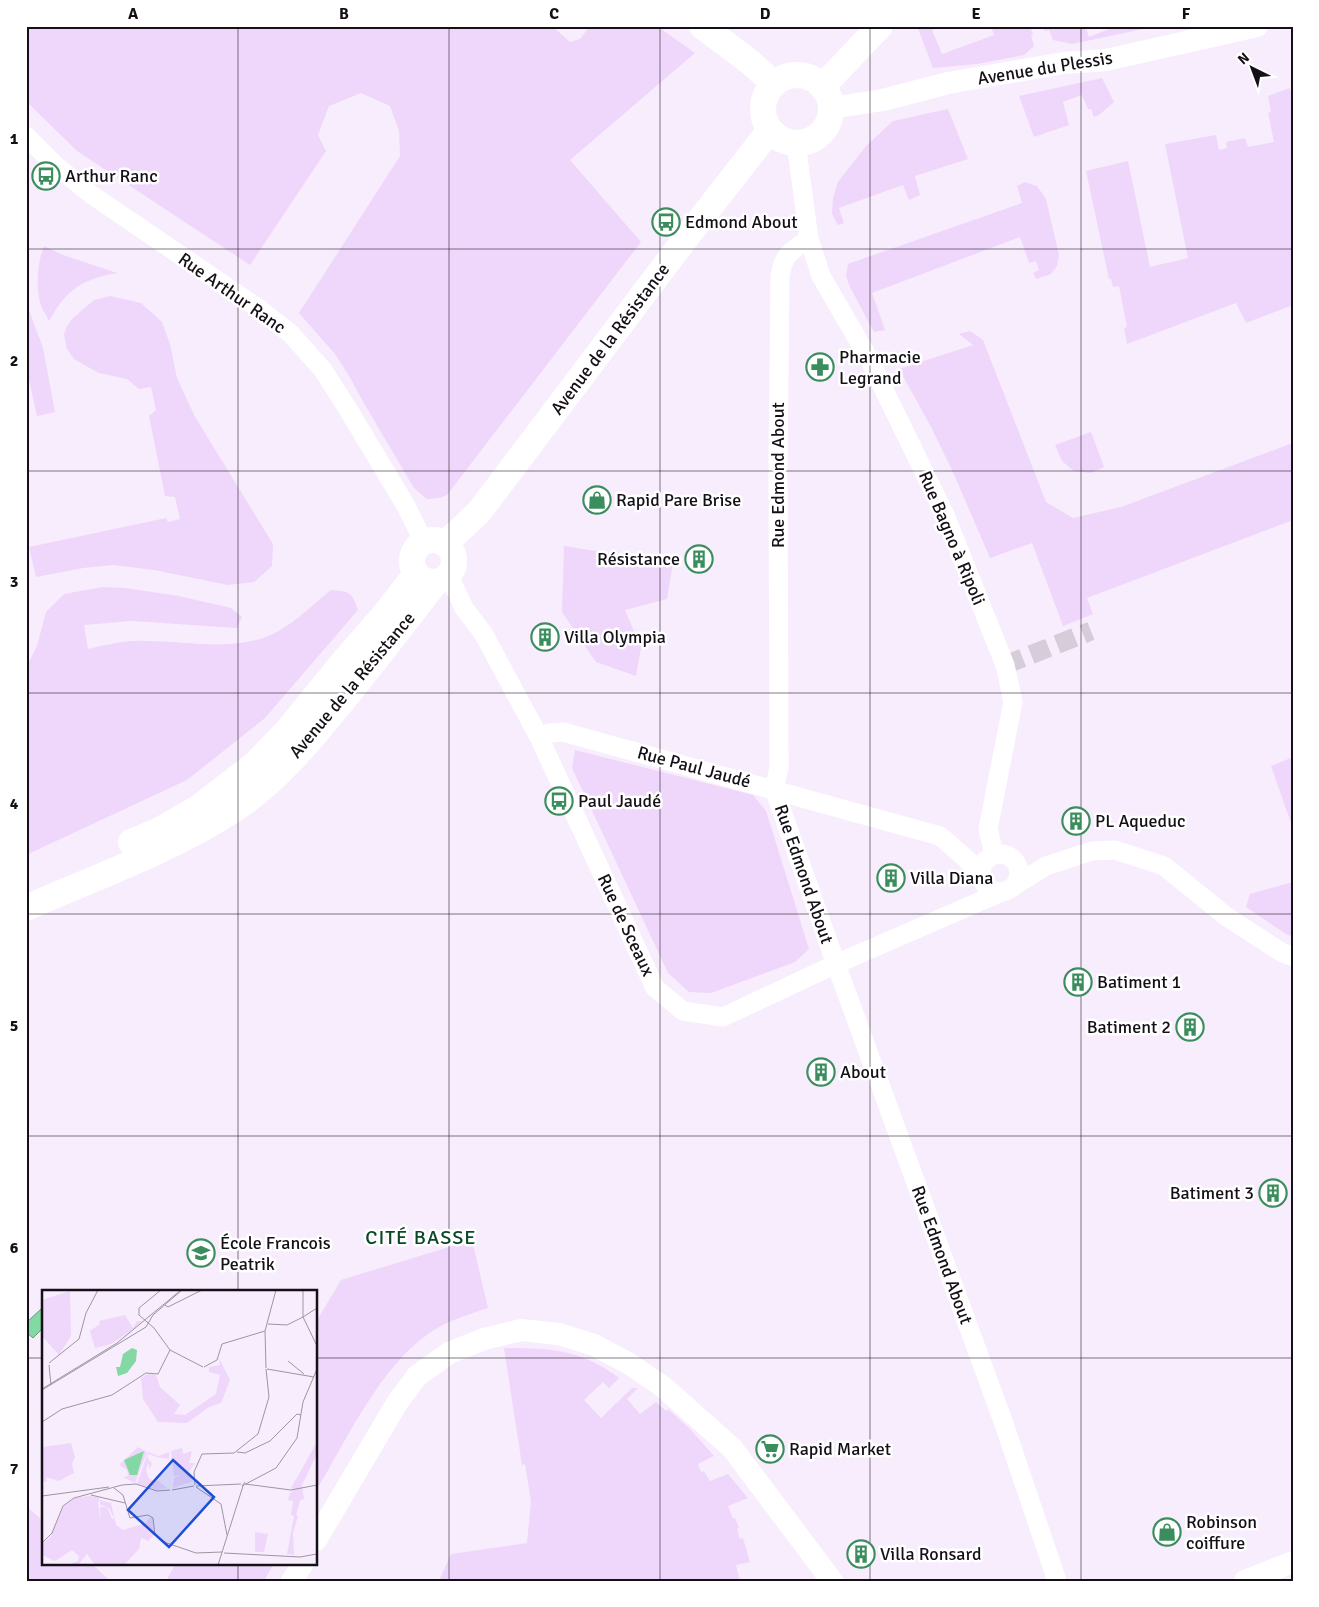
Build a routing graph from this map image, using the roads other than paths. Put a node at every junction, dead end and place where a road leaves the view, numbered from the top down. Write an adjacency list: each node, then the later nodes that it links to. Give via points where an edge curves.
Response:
1 (702, 26): 4 (main road)
2 (880, 26): 5 (main road)
3 (1258, 26): 5 (street, Avenue du Plessis, via 1106,60 1064,63 948,83 883,100)
4 (774, 84): 5 (main road, via 783,78 799,76 814,80); 6 (main road, via 764,102 763,112)
5 (827, 97): 8 (main road, via 830,119 825,129 808,142)
6 (770, 130): 8 (main road, via 787,142); 10 (main road, Avenue de la Résistance, via 479,512)
7 (26, 136): 10 (street, Rue Arthur Ranc, via 74,182 291,334 323,370 406,506)
8 (796, 143): 9 (street)
9 (809, 240): 13 (street, Rue Edmond About, via 788,253 780,276 779,768); 14 (street, Rue Bagno à Ripoli, via 821,276 869,359 945,515 1005,665 1013,702 988,829)
10 (435, 542): 11 (main road, via 451,548 454,555 453,570); 11 (main road, via 414,552 412,567)
11 (433, 577): 12 (street, Rue de Sceaux, via 483,633); 16 (main road, Avenue de la Résistance, via 385,614 287,732 255,764 198,808 158,831); 18 (main road, Avenue de la Résistance, via 400,629 311,740 265,785 201,830)
12 (539, 737): 13 (street, Rue Paul Jaudé, via 562,732); 20 (street, Rue de Sceaux, via 656,988 683,1011 723,1017)
13 (774, 789): 15 (street, Rue Paul Jaudé, via 940,836); 20 (street, Rue Edmond About)
14 (994, 855): 15 (street, via 985,862); 17 (street, via 1005,855 1018,865 1019,876)
15 (981, 872): 17 (street, via 992,890)
16 (26, 888)
17 (1009, 889): 19 (street, Rue de Sceaux, via 1046,866 1092,851 1115,850 1164,866 1226,917); 20 (street, Rue de Sceaux)
18 (26, 908)
19 (1293, 957)
20 (836, 964): 26 (street, Rue Edmond About, via 1004,1424)
21 (318, 1537): 25 (street, via 397,1403 417,1376 449,1353 484,1339 521,1330 559,1334 594,1345 662,1386 732,1448)
22 (1293, 1562): 27 (street)
23 (302, 1564): 24 (street)
24 (292, 1581)
25 (832, 1581)
26 (1057, 1581)
27 (1245, 1581)

